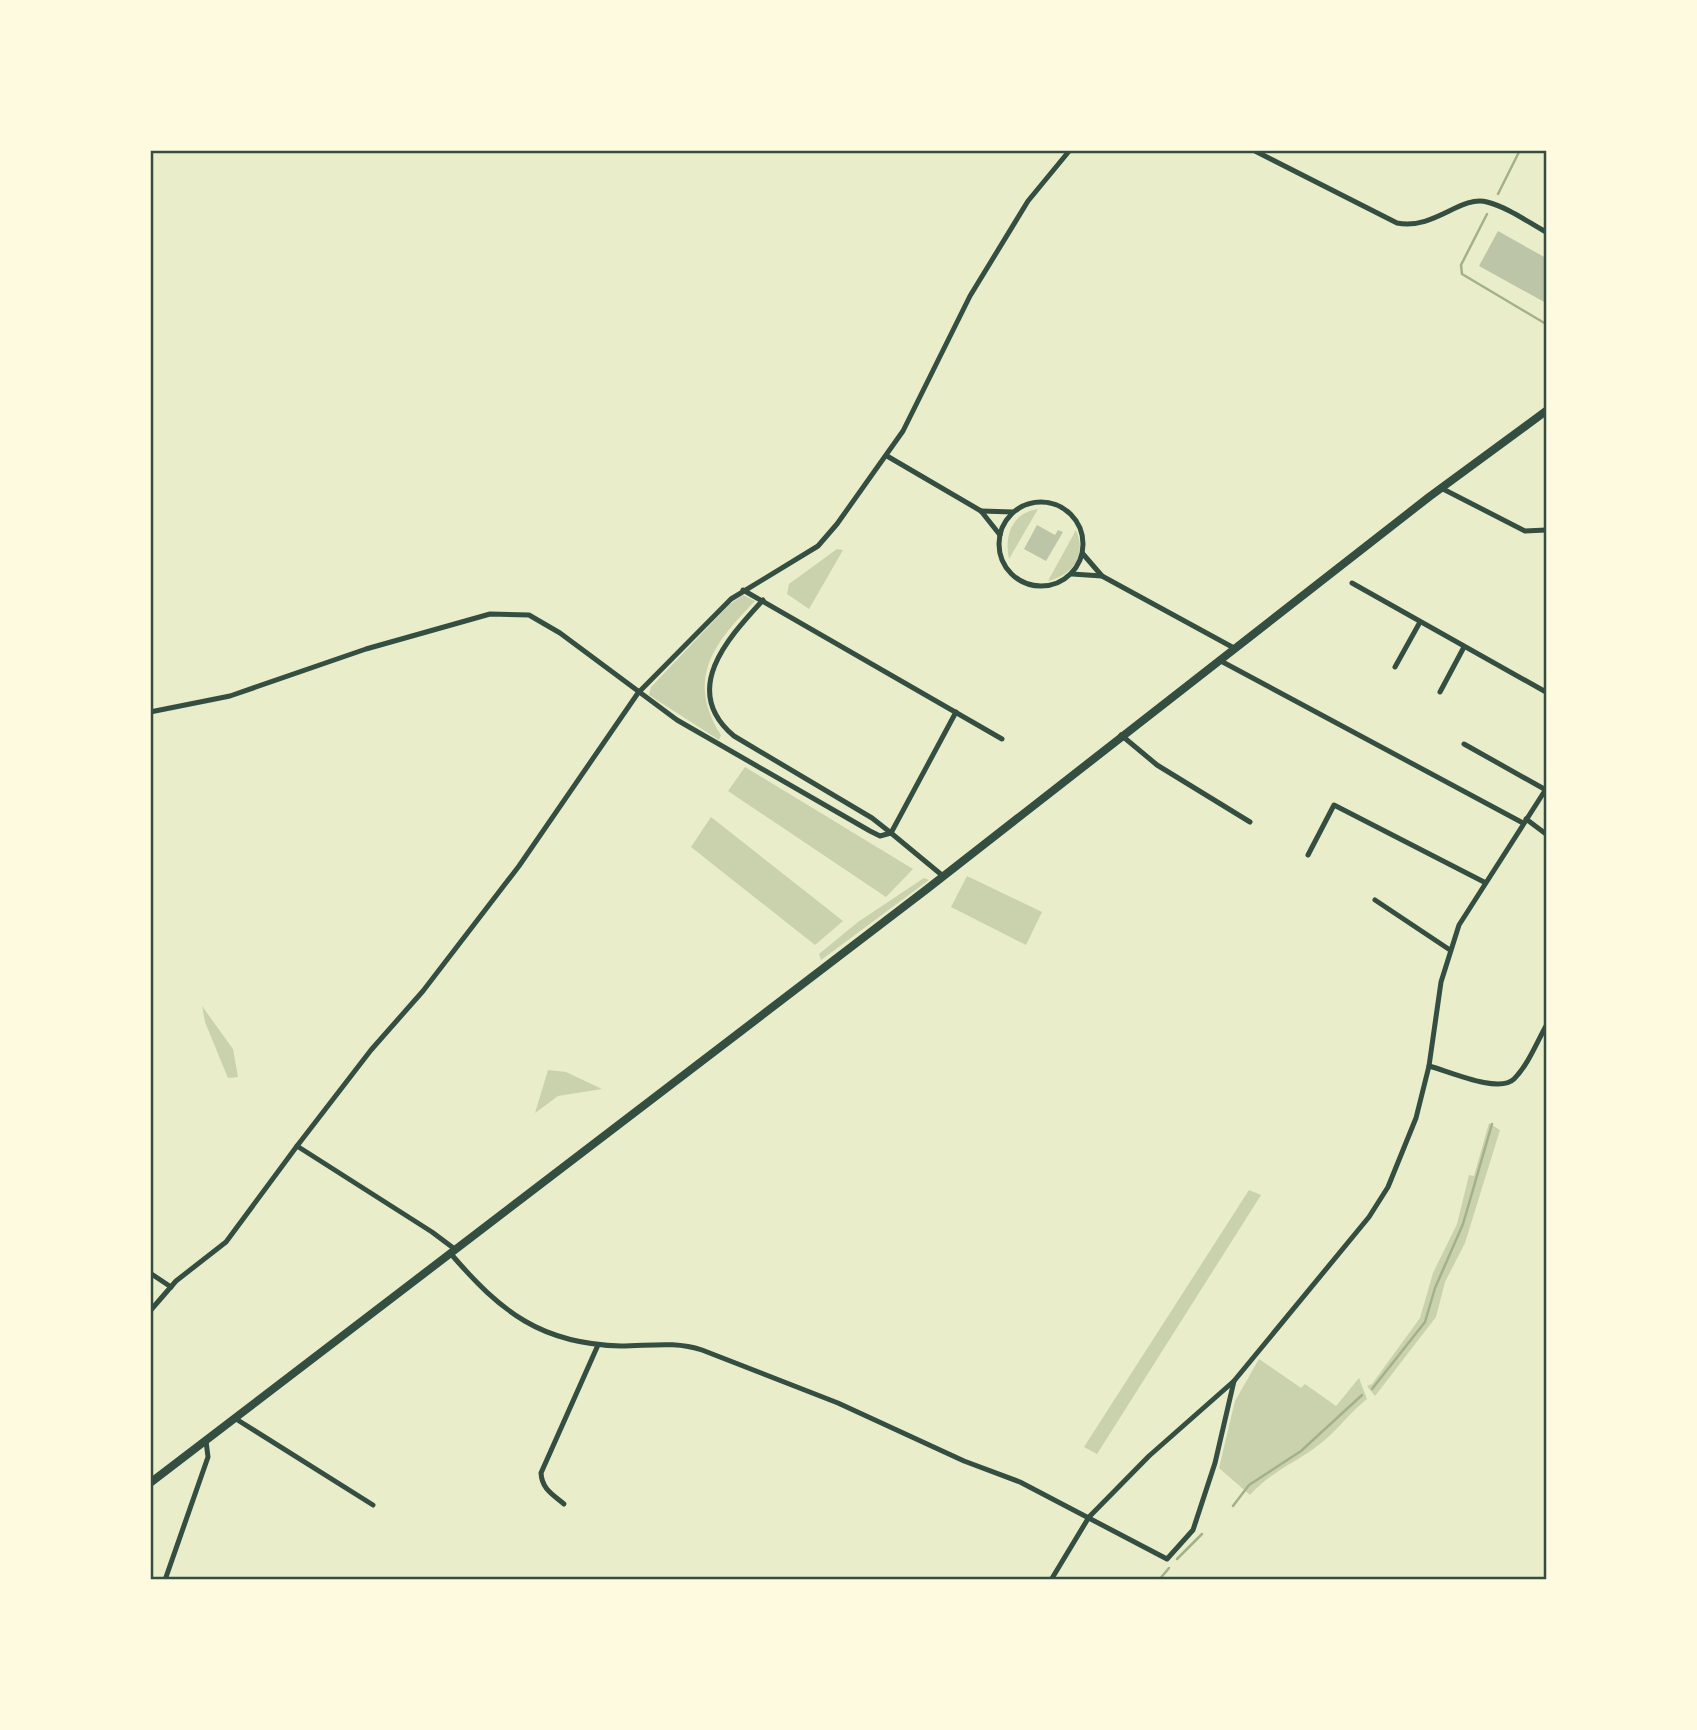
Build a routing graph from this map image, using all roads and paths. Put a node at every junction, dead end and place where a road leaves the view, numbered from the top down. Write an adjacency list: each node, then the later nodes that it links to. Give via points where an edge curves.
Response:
1 (1070, 150): 5 (street, via 1028,201 970,296)
2 (1253, 150): 3 (street, via 1397,223 1421,225 1468,203 1486,202)
3 (1546, 232)
4 (1546, 411): 6 (main road)
5 (887, 456): 7 (street); 15 (street, via 818,546)
6 (1441, 488): 9 (street, via 1525,531); 19 (main road)
7 (981, 511): 8 (street); 10 (street)
8 (1014, 512): 10 (street); 11 (street, via 1035,502 1058,505 1082,531)
9 (1546, 530)
10 (1000, 535): 12 (street, via 1003,562 1021,582 1048,587)
11 (1083, 554): 12 (street); 13 (street)
12 (1072, 574): 13 (street)
13 (1102, 576): 19 (street)
14 (1352, 583): 17 (street)
15 (743, 590): 16 (street); 23 (street)
16 (763, 600): 26 (street); 33 (street, via 732,634 715,663 709,686 719,718 734,736 872,818)
17 (1420, 621): 18 (street); 21 (street)
18 (1464, 647): 22 (street); 24 (street)
19 (1234, 648): 20 (main road)
20 (1219, 660): 27 (main road); 31 (street)
21 (1395, 667)
22 (1546, 691)
23 (638, 692): 25 (street, via 541,620 512,612 489,614 366,649 230,695); 33 (street, via 870,831 880,836); 42 (street, via 511,876)
24 (1440, 692)
25 (150, 712)
26 (956, 712): 28 (street); 33 (street)
27 (1121, 736): 32 (street, via 1157,765); 36 (main road)
28 (1002, 739)
29 (1464, 744): 30 (street)
30 (1546, 789): 31 (street)
31 (1525, 821): 34 (street); 37 (street)
32 (1250, 822)
33 (891, 834): 36 (street)
34 (1546, 834)
35 (1308, 855): 37 (street, via 1334,805)
36 (943, 876): 43 (main road)
37 (1485, 882): 39 (street)
38 (1375, 900): 39 (street)
39 (1450, 950): 41 (street)
40 (1546, 1026): 41 (street, via 1517,1076 1508,1083 1494,1085)
41 (1429, 1066): 48 (street, via 1416,1118 1388,1187 1369,1217)
42 (297, 1146): 43 (street, via 432,1231); 45 (street, via 226,1242)
43 (454, 1252): 47 (street, via 492,1299 514,1317); 49 (main road)
44 (150, 1273): 45 (street)
45 (171, 1287): 46 (street)
46 (150, 1311)
47 (597, 1345): 52 (street, via 541,1473 547,1490); 54 (street, via 681,1344 702,1350 838,1403)
48 (1234, 1381): 54 (street); 54 (street, via 1193,1530 1167,1559)
49 (236, 1419): 50 (main road); 53 (street)
50 (206, 1441): 51 (main road); 55 (street, via 208,1457)
51 (150, 1483)
52 (564, 1504)
53 (373, 1505)
54 (1089, 1517): 56 (street)
55 (165, 1580)
56 (1051, 1580)

